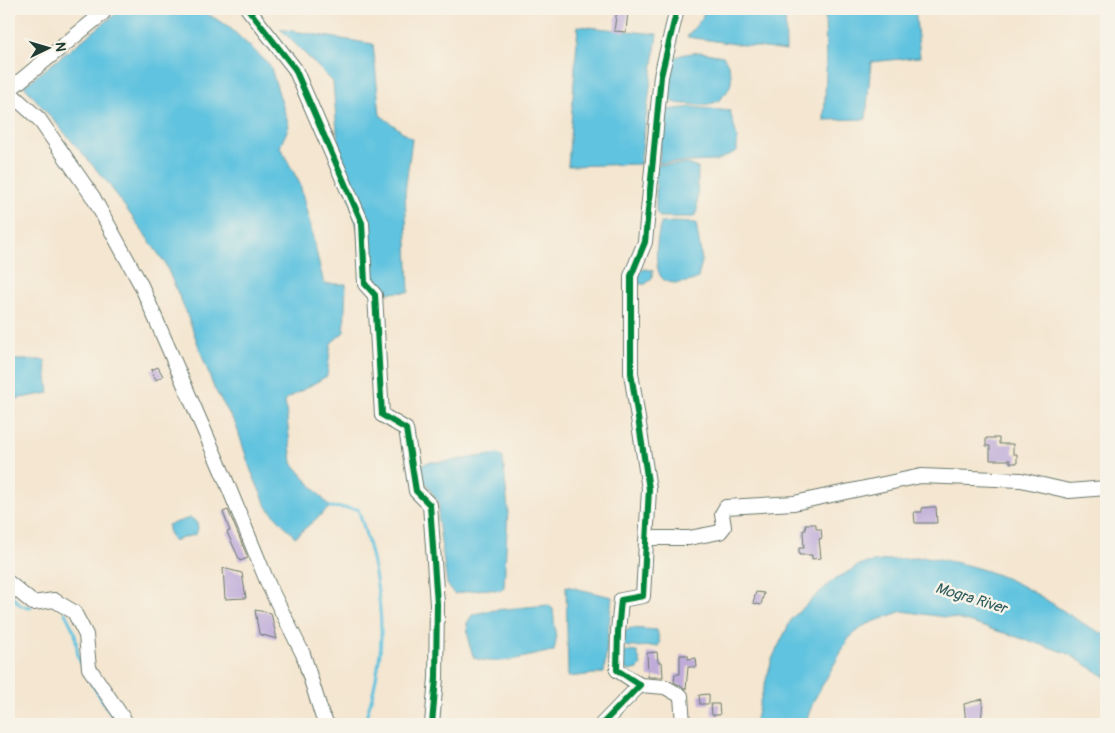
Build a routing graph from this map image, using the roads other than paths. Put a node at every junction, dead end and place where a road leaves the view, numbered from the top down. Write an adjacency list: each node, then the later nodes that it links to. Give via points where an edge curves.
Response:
1 (98, 9): 4 (street, via 103,13)
2 (248, 9): 11 (street, via 295,69 362,223 365,284 375,295 382,415 406,429 416,491 430,505 437,604)
3 (677, 9): 6 (street, via 661,76 645,242 631,276 630,373 649,489)
4 (9, 91): 10 (street, via 39,119 88,190 141,285 268,586 303,654)
5 (1106, 488): 6 (street, via 1069,490 1021,480 921,476 794,503 726,507 722,514 724,527 720,532 689,538)
6 (647, 538): 8 (street, via 644,596 622,600 618,632 617,670)
7 (9, 583): 9 (street, via 32,603 54,600 74,612 86,635 89,668)
8 (640, 685): 12 (street); 13 (street, via 666,687 681,696)
9 (127, 724)
10 (327, 724)
11 (432, 724)
12 (602, 724)
13 (683, 724)

